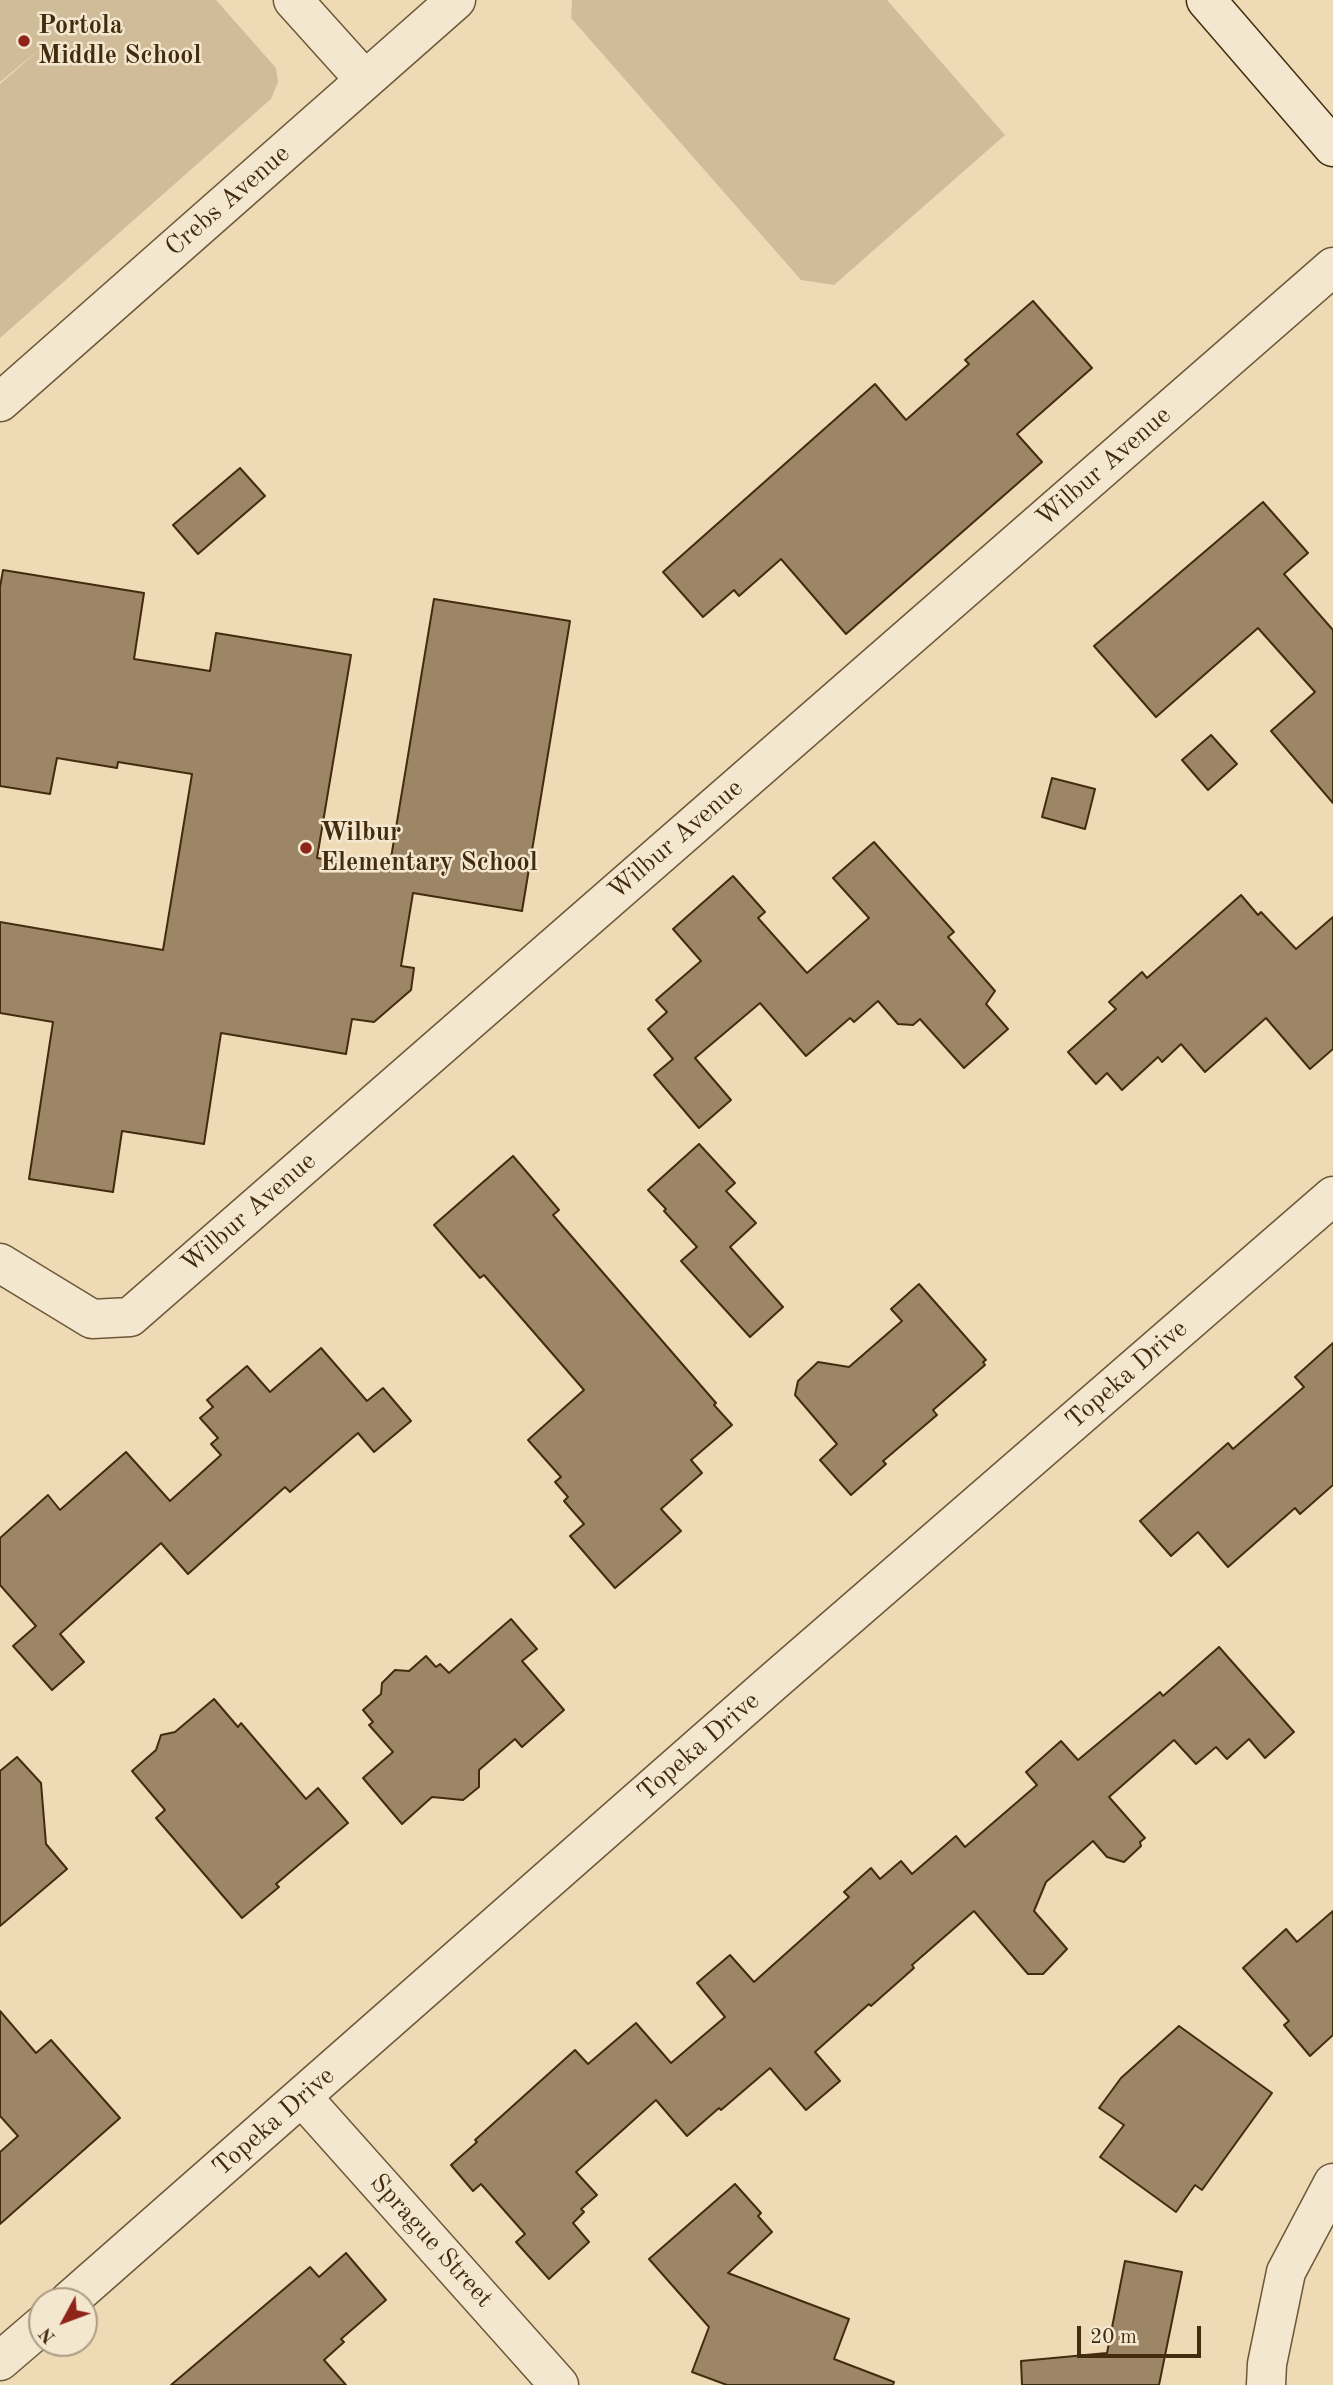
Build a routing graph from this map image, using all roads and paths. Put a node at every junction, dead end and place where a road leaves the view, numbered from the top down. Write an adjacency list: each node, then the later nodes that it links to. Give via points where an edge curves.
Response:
1 (293, 0): 4 (street)
2 (456, 0): 4 (street, Crebs Avenue)
3 (1206, 0): 5 (street)
4 (365, 80): 7 (street, Crebs Avenue)
5 (1333, 146)
6 (1333, 267): 9 (street, Wilbur Avenue, via 130,1317 92,1319)
7 (0, 402)
8 (1333, 1196): 10 (street, Topeka Drive)
9 (0, 1263)
10 (302, 2097): 12 (street, Topeka Drive); 15 (street, Sprague Street)
11 (1333, 2183): 16 (street, via 1286,2272)
12 (85, 2287)
13 (28, 2337): 14 (street)
14 (0, 2361)
15 (559, 2385)
16 (1266, 2385)

